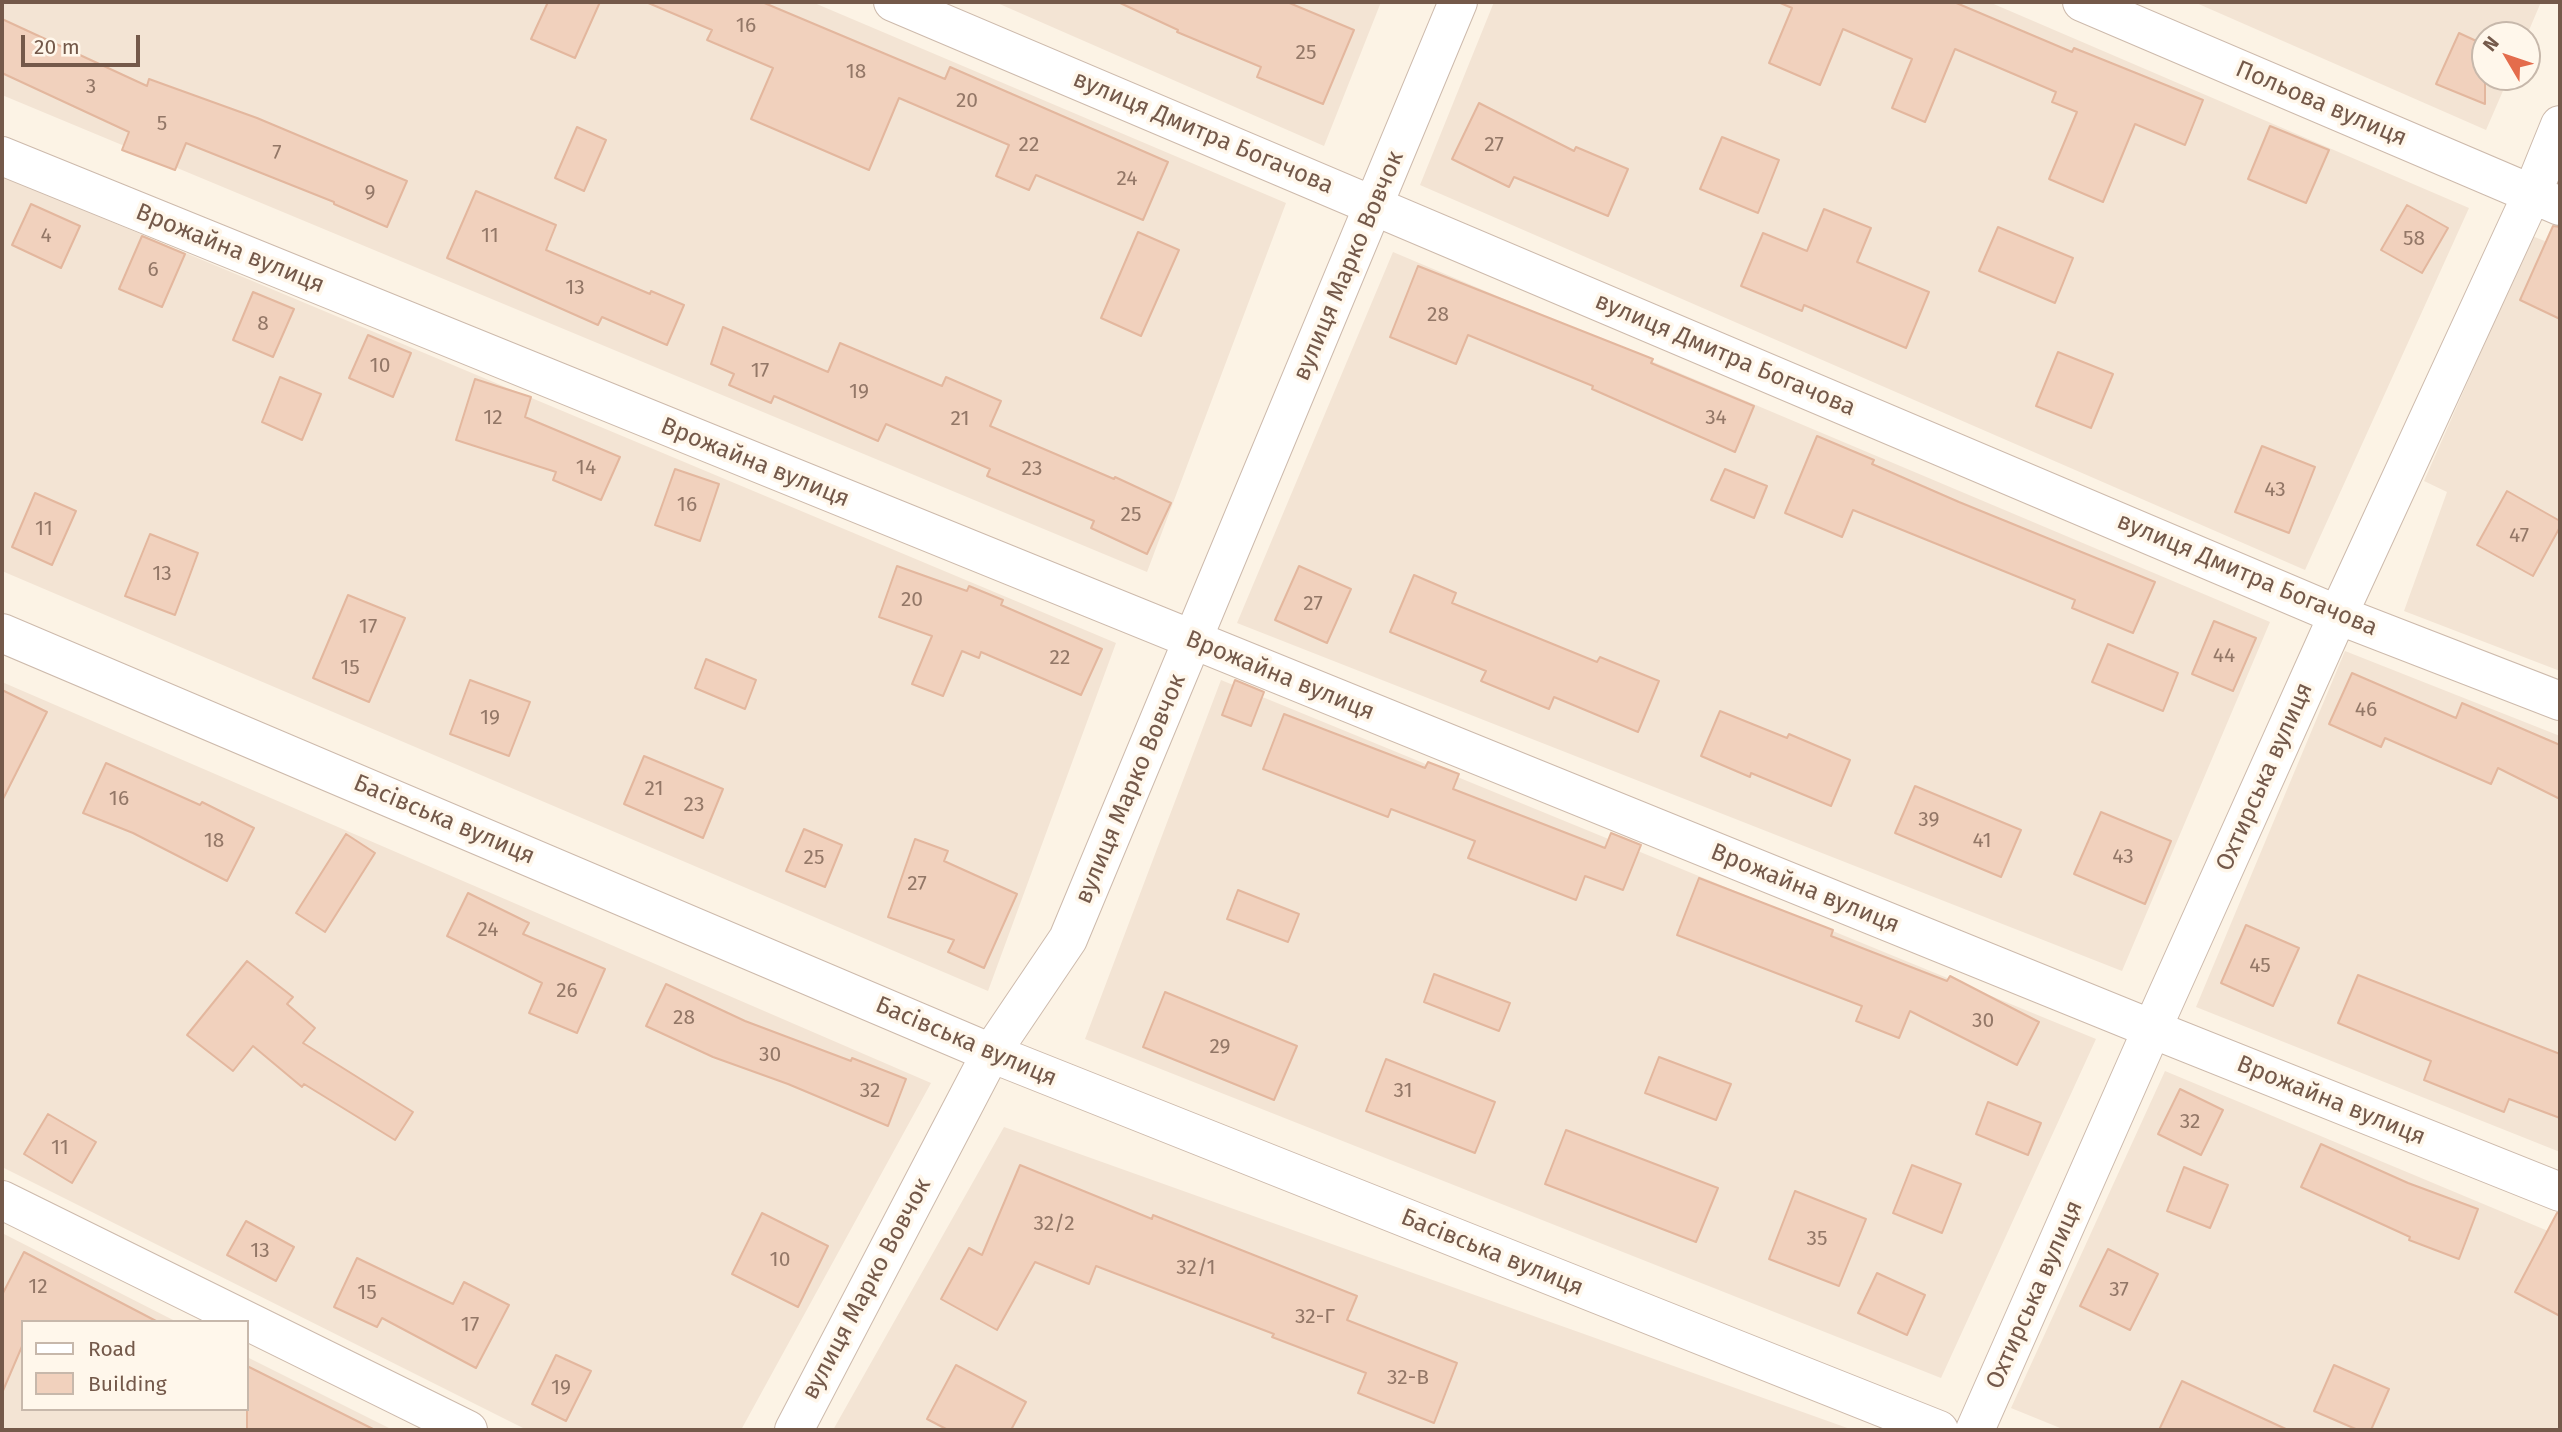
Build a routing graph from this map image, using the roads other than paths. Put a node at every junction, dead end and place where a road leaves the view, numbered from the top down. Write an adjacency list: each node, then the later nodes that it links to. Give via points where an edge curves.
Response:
1 (892, 2): 7 (street, вулиця Дмитра Богачова)
2 (1458, 2): 7 (street, вулиця Марко Вовчок)
3 (2082, 2): 6 (street, Польова вулиця)
4 (2560, 125): 6 (street, Охтирська вулиця)
5 (2, 156): 10 (street, Врожайна вулиця)
6 (2546, 200): 8 (street, Охтирська вулиця)
7 (1375, 206): 8 (street, вулиця Дмитра Богачова); 10 (street, вулиця Марко Вовчок)
8 (2339, 615): 11 (street, вулиця Дмитра Богачова); 12 (street, Охтирська вулиця)
9 (2, 633): 13 (street, Басівська вулиця)
10 (1192, 641): 12 (street, Врожайна вулиця); 13 (street, вулиця Марко Вовчок, via 1068,939)
11 (2560, 701)
12 (2152, 1030): 14 (street, Врожайна вулиця); 21 (street, Охтирська вулиця)
13 (990, 1053): 19 (street, вулиця Марко Вовчок); 20 (street, Басівська вулиця)
14 (2560, 1192)
15 (2, 1200): 16 (street)
16 (245, 1320)
17 (248, 1321): 18 (street)
18 (468, 1430)
19 (794, 1430)
20 (1939, 1430)
21 (1975, 1430)

